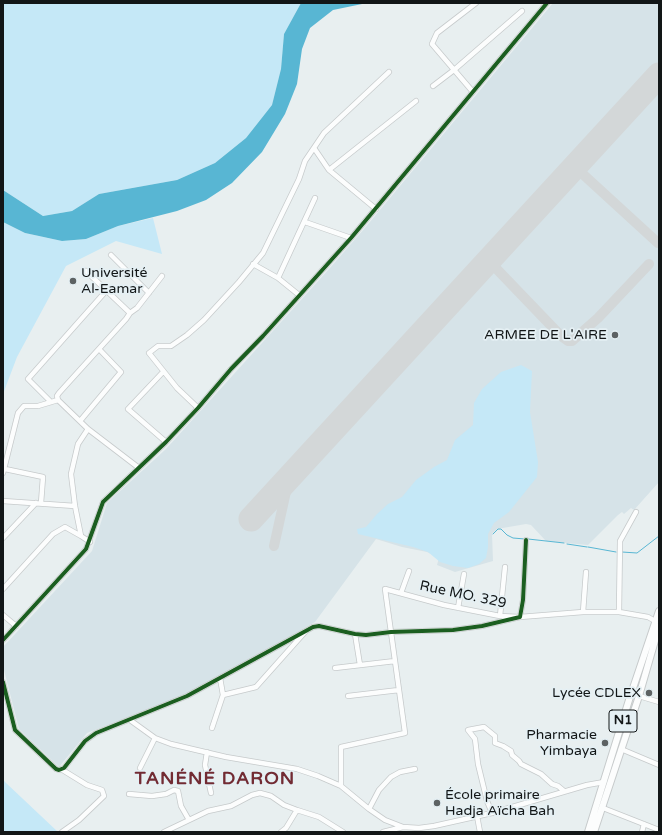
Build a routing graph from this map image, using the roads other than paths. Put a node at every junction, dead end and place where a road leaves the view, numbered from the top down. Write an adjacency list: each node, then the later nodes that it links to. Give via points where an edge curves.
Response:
1 (476, 3): 4 (street, via 437,33 432,44)
2 (547, 3): 7 (street)
3 (522, 11): 4 (street)
4 (454, 70): 6 (street); 7 (street)
5 (389, 72): 9 (street, via 324,133)
6 (433, 86)
7 (473, 92): 12 (street)
8 (416, 101): 10 (street)
9 (314, 148): 10 (street); 16 (street, via 304,161 299,179 263,253)
10 (329, 170): 12 (street)
11 (315, 198): 13 (street)
12 (376, 209): 14 (street)
13 (305, 222): 14 (street); 19 (street)
14 (351, 238): 22 (street)
15 (111, 255): 21 (street)
16 (254, 264): 19 (street); 25 (street, via 187,335 171,346 158,346 149,353)
17 (86, 271): 20 (street)
18 (162, 276): 21 (street)
19 (278, 278): 22 (street)
20 (106, 291): 23 (street); 27 (street, via 28,379)
21 (149, 293): 23 (street, via 137,308)
22 (299, 296): 28 (street, via 230,368)
23 (130, 312): 24 (street)
24 (99, 349): 26 (street, via 59,393); 29 (street, via 122,372)
25 (163, 372): 28 (street); 31 (street, via 128,409)
26 (58, 400): 27 (street); 29 (street)
27 (51, 402): 32 (street, via 38,406 24,406 18,413)
28 (198, 408): 31 (street)
29 (80, 422): 30 (street)
30 (88, 429): 33 (street); 38 (street, via 78,444 71,474)
31 (166, 442): 33 (street)
32 (5, 462): 34 (street)
33 (139, 468): 43 (street, via 103,502)
34 (4, 471): 37 (street, via 43,477)
35 (3, 501): 36 (street)
36 (36, 503): 37 (street); 41 (street)
37 (41, 503): 38 (street)
38 (75, 506): 40 (street)
39 (636, 512): 53 (street, via 620,541)
40 (81, 536): 43 (street); 48 (street, via 65,527 53,534)
41 (3, 538)
42 (526, 540): 56 (street)
43 (90, 542): 58 (street)
44 (505, 567): 55 (street)
45 (409, 571): 49 (street)
46 (586, 572): 52 (street)
47 (464, 574): 50 (street)
48 (3, 589)
49 (401, 593): 50 (street, Rue MO. 329); 61 (street, Rue MO. 329, via 385,589)
50 (458, 608): 55 (street, Rue MO. 329)
51 (659, 611): 57 (highway, N1)
52 (583, 612): 53 (street, Rue MO. 329); 56 (street, Rue MO. 329)
53 (619, 612): 57 (street, Rue MO. 329)
54 (3, 615): 58 (street)
55 (500, 616): 56 (street, Rue MO. 329)
56 (520, 617): 61 (street, via 453,630)
57 (656, 621): 83 (highway, N1)
58 (16, 626): 63 (street)
59 (659, 627): 72 (highway, N1)
60 (307, 629): 62 (street, via 319,626); 67 (street); 70 (street, via 256,687)
61 (391, 632): 62 (street); 64 (street)
62 (355, 634): 65 (street)
63 (3, 640)
64 (395, 661): 65 (street); 69 (street)
65 (360, 665): 66 (street)
66 (335, 668)
67 (220, 678): 70 (street); 74 (street, via 187,696)
68 (3, 684): 81 (street, via 15,730 56,769)
69 (399, 690): 71 (street); 84 (street, via 405,733 341,747)
70 (223, 695): 75 (street)
71 (348, 696)
72 (639, 696): 73 (street); 77 (highway, N1)
73 (659, 702)
74 (130, 720): 76 (street); 81 (street, via 96,733 85,741)
75 (212, 728)
76 (155, 738): 78 (street); 80 (street)
77 (621, 749): 79 (street); 88 (highway, N1)
78 (207, 752): 84 (street, via 297,769); 86 (street, via 205,765)
79 (659, 765)
80 (140, 768)
81 (61, 769): 97 (street, via 87,785 102,790 104,796)
82 (415, 769): 89 (street, via 400,772 391,778 379,790)
83 (604, 782): 85 (street); 103 (highway, N1)
84 (341, 786): 89 (street)
85 (564, 792): 91 (street); 91 (street, via 541,774 521,764 511,751 495,743 495,736 484,727 468,730 475,739 478,764)
86 (211, 793)
87 (129, 794): 93 (street, via 152,796 178,791 180,806)
88 (603, 808): 94 (street); 104 (highway, N1)
89 (369, 809): 95 (street, via 385,820)
90 (297, 810): 93 (street, via 260,793); 99 (street, via 286,828); 100 (street, via 319,817)
91 (492, 813): 92 (street)
92 (477, 816): 95 (street, via 434,826); 102 (street)
93 (188, 820): 98 (street)
94 (644, 824): 96 (street); 105 (street)
95 (403, 827): 101 (street)
96 (659, 830)
97 (62, 832)
98 (164, 832)
99 (280, 832)
100 (343, 832)
101 (383, 832)
102 (480, 832)
103 (588, 832)
104 (594, 832)
105 (642, 832)

